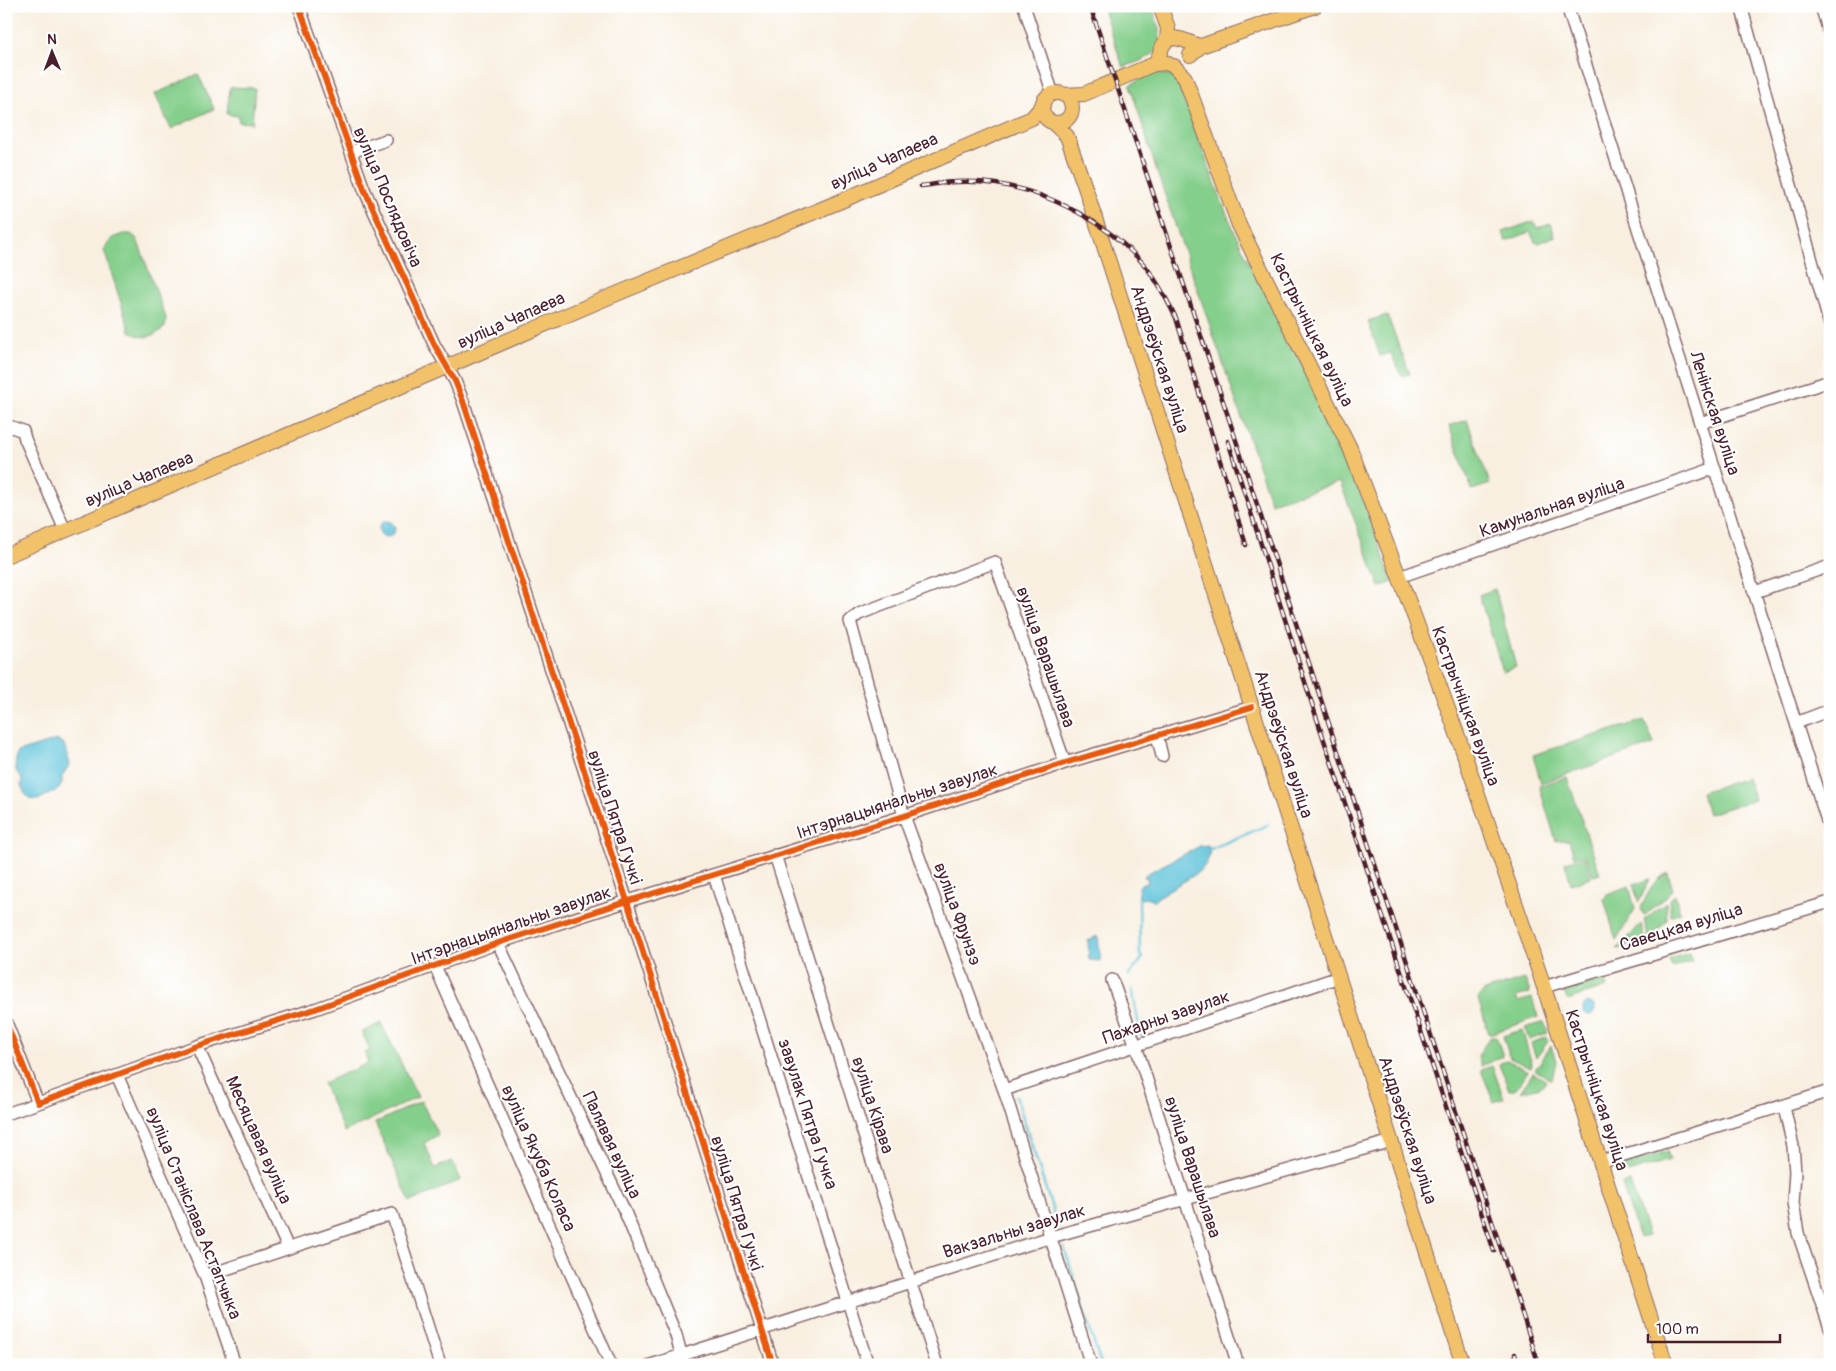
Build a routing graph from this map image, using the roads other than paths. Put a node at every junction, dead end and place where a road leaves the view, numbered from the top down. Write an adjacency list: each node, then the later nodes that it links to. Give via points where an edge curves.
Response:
1 (299, 6): 18 (street, вуліца Послядовіча)
2 (1024, 6): 10 (street)
3 (1160, 6): 9 (main road, Кастрычніцкая вуліца)
4 (1316, 6): 9 (main road, via 1201,46)
5 (1567, 6): 22 (street, Ленінская вуліца)
6 (1741, 6): 19 (street)
7 (1821, 6): 8 (street)
8 (1830, 35)
9 (1173, 51): 11 (main road); 29 (main road, Кастрычніцкая вуліца, via 1186,78 1239,225 1350,448)
10 (1058, 94): 11 (main road); 12 (main road, via 1046,98); 13 (main road, via 1070,100)
11 (1084, 94): 13 (main road)
12 (1043, 105): 14 (main road, вуліца Чапаева); 15 (main road, via 1045,115)
13 (1071, 113): 15 (main road, via 1062,122); 16 (main road, Андрэеўская вуліца)
14 (1032, 118): 15 (main road, вуліца Чапаева); 20 (main road, вуліца Чапаева)
15 (1051, 121): 16 (main road, Андрэеўская вуліца)
16 (1067, 136): 31 (main road, Андрэеўская вуліца)
17 (386, 140): 18 (street)
18 (351, 152): 20 (street, вуліца Послядовіча, via 364,189)
19 (1830, 325)
20 (448, 368): 25 (main road, вуліца Чапаева); 41 (street, вуліца Пятра Гучкі, via 463,401)
21 (1830, 381): 22 (street)
22 (1700, 423): 24 (street, Ленінская вуліца)
23 (6, 425): 25 (street, via 23,431)
24 (1715, 468): 29 (street, Камунальная вуліца); 30 (street, Ленінская вуліца)
25 (66, 530): 26 (main road, вуліца Чапаева)
26 (6, 556)
27 (995, 562): 36 (street, вуліца Варашылава); 37 (street, вуліца Фрунзэ, via 860,614 850,621)
28 (1830, 566): 30 (street)
29 (1399, 577): 47 (main road, Кастрычніцкая вуліца, via 1459,738)
30 (1755, 592): 33 (street, Ленінская вуліца)
31 (1252, 707): 34 (street, Інтэрнацыянальны завулак); 45 (main road, Андрэеўская вуліца)
32 (1830, 710): 33 (street)
33 (1796, 723): 38 (street, Ленінская вуліца)
34 (1157, 735): 35 (street); 36 (street, Інтэрнацыянальны завулак)
35 (1162, 756)
36 (1065, 763): 37 (street, Інтэрнацыянальны завулак)
37 (904, 816): 39 (street, Інтэрнацыянальны завулак); 52 (street, вуліца Фрунзэ)
38 (1830, 830)
39 (775, 855): 40 (street, Інтэрнацыянальны завулак); 63 (street, вуліца Кірава)
40 (714, 874): 41 (street, Інтэрнацыянальны завулак); 64 (street, завулак Пятра Гучка)
41 (627, 901): 43 (street, Інтэрнацыянальны завулак); 66 (street, вуліца Пятра Гучкі)
42 (1830, 902): 47 (street, Савецкая вуліца)
43 (498, 943): 44 (street, Інтэрнацыянальны завулак); 67 (street, Палявая вуліца, via 625,1212 676,1335)
44 (435, 966): 49 (street, Інтэрнацыянальны завулак, via 315,1009); 70 (street, вуліца Якуба Коласа)
45 (1340, 977): 50 (street, Пажарны завулак); 57 (main road, Андрэеўская вуліца)
46 (1112, 980): 50 (street, вуліца Варашылава)
47 (1544, 988): 58 (main road, Кастрычніцкая вуліца)
48 (6, 1022): 54 (street)
49 (197, 1046): 51 (street, Інтэрнацыянальны завулак); 61 (street, Месяцавая вуліца)
50 (1136, 1046): 52 (street, Пажарны завулак); 59 (street, вуліца Варашылава)
51 (117, 1075): 54 (street, Інтэрнацыянальны завулак); 62 (street, вуліца Станіслава Астапчыка)
52 (1004, 1090): 60 (street, вуліца Фрунзэ)
53 (1830, 1092): 55 (street)
54 (38, 1103): 56 (street, Інтэрнацыянальны завулак)
55 (1784, 1107): 58 (street); 65 (street, via 1793,1146 1793,1203 1798,1233)
56 (6, 1114)
57 (1392, 1141): 59 (street, Вакзальны завулак); 77 (main road, Андрэеўская вуліца)
58 (1601, 1162): 78 (main road, Кастрычніцкая вуліца)
59 (1185, 1199): 60 (street, Вакзальны завулак); 76 (street, вуліца Варашылава)
60 (1051, 1237): 63 (street, Вакзальны завулак); 75 (street, вуліца Фрунзэ)
61 (288, 1248): 62 (street); 69 (street, via 392,1214)
62 (205, 1276): 68 (street, вуліца Станіслава Астапчыка)
63 (912, 1282): 64 (street, Вакзальны завулак); 74 (street, вуліца Кірава)
64 (850, 1301): 66 (street, Вакзальны завулак); 73 (street, завулак Пятра Гучка)
65 (1830, 1328)
66 (762, 1330): 67 (street, Вакзальны завулак); 72 (street, вуліца Пятра Гучкі)
67 (683, 1360): 71 (street, Вакзальны завулак)
68 (236, 1365)
69 (440, 1365)
70 (611, 1365)
71 (650, 1365)
72 (773, 1365)
73 (868, 1365)
74 (938, 1365)
75 (1091, 1365)
76 (1238, 1365)
77 (1463, 1365)
78 (1666, 1365)

